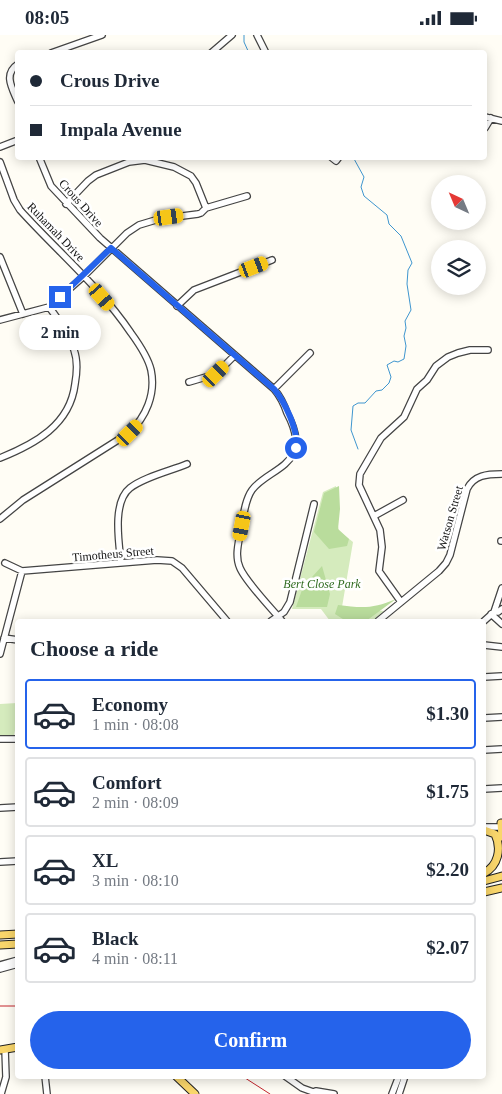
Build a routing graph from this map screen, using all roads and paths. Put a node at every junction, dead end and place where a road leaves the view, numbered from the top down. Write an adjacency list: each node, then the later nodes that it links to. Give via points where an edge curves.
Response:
1 (102, 35): 4 (street)
2 (232, 35): 5 (street)
3 (257, 35): 6 (street)
4 (60, 50)
5 (214, 50)
6 (264, 50)
7 (15, 66): 8 (street, via 9,75)
8 (15, 95)
9 (488, 117): 10 (street)
10 (502, 121)
11 (15, 141): 12 (street)
12 (0, 147)
13 (40, 160): 16 (street, Crous Drive, via 51,186)
14 (0, 162): 21 (street, Ruhamah Drive, via 20,210)
15 (247, 196): 17 (street)
16 (66, 204): 17 (street, via 96,175 129,161 145,160 174,167 191,176); 18 (street, Crous Drive)
17 (206, 208): 18 (street, via 198,214 138,225)
18 (111, 248): 21 (street); 22 (street, Crous Drive)
19 (1, 260): 24 (street)
20 (272, 260): 22 (street, via 194,290)
21 (84, 276): 23 (street); 37 (street, Ruhamah Drive, via 126,325 145,356 152,373 147,409 130,433 23,500)
22 (177, 306): 28 (street, Crous Drive)
23 (49, 307): 24 (street); 31 (street, via 75,351 77,376 71,403 46,434)
24 (22, 314): 25 (street)
25 (0, 319)
26 (488, 350): 36 (street, via 464,351 438,364 417,389 404,417 381,438 359,479)
27 (310, 353): 30 (street)
28 (235, 355): 29 (street, via 216,374); 30 (street, Crous Drive)
29 (188, 382)
30 (274, 389): 45 (street, Crous Drive, via 295,429 296,448 286,463 252,491 237,555 243,573)
31 (0, 458)
32 (188, 464): 39 (street, via 138,483 123,495 119,508)
33 (502, 474): 42 (street, Watson Street, via 483,475 470,483 448,560)
34 (403, 500): 36 (street)
35 (314, 504): 45 (street, via 290,602)
36 (374, 516): 42 (street, via 382,539 379,571)
37 (0, 519)
38 (5, 563): 40 (street, Timotheus Street)
39 (121, 563): 40 (street, Timotheus Street); 46 (street, Timotheus Street, via 166,560 178,564)
40 (22, 571): 52 (street)
41 (502, 588): 44 (street)
42 (401, 602): 49 (street, Watson Street)
43 (502, 609): 44 (street)
44 (492, 613): 50 (street); 51 (street)
45 (278, 616): 47 (street); 48 (street, Crous Drive)
46 (225, 619)
47 (274, 619)
48 (280, 619)
49 (380, 619)
50 (486, 619)
51 (502, 624)
52 (4, 638): 53 (street); 56 (street)
53 (15, 640)
54 (486, 645): 55 (street)
55 (502, 647)
56 (0, 654)
57 (502, 676): 58 (street)
58 (486, 677)
59 (502, 717): 60 (street)
60 (486, 718)
61 (0, 739): 62 (street)
62 (15, 739)
63 (502, 749): 64 (street)
64 (486, 750)
65 (502, 788): 66 (street)
66 (486, 789)
67 (15, 807): 68 (street)
68 (0, 808)
69 (486, 824): 70 (street)
70 (502, 825): 71 (street); 73 (main road)
71 (486, 829)
72 (486, 830): 77 (main road, via 496,835 500,842 500,854)
73 (502, 837)
74 (502, 854): 77 (main road)
75 (15, 861): 76 (street)
76 (0, 862)
77 (494, 866): 78 (main road)
78 (486, 872)
79 (502, 876): 80 (main road)
80 (486, 880)
81 (502, 888): 82 (main road)
82 (486, 892)
83 (15, 934): 84 (main road)
84 (0, 935)
85 (15, 944): 86 (main road)
86 (0, 945)
87 (15, 961): 88 (street)
88 (0, 965)
89 (15, 965): 90 (street)
90 (0, 969)
91 (15, 1047): 92 (main road)
92 (2, 1049): 99 (street, via 6,1077)
93 (45, 1079): 100 (street)
94 (179, 1079): 101 (main road)
95 (288, 1079): 98 (street)
96 (397, 1079): 104 (street)
97 (404, 1079): 105 (street)
98 (311, 1090): 102 (street); 103 (street)
99 (1, 1094)
100 (47, 1094)
101 (195, 1094)
102 (319, 1094)
103 (333, 1094)
104 (392, 1094)
105 (399, 1094)

